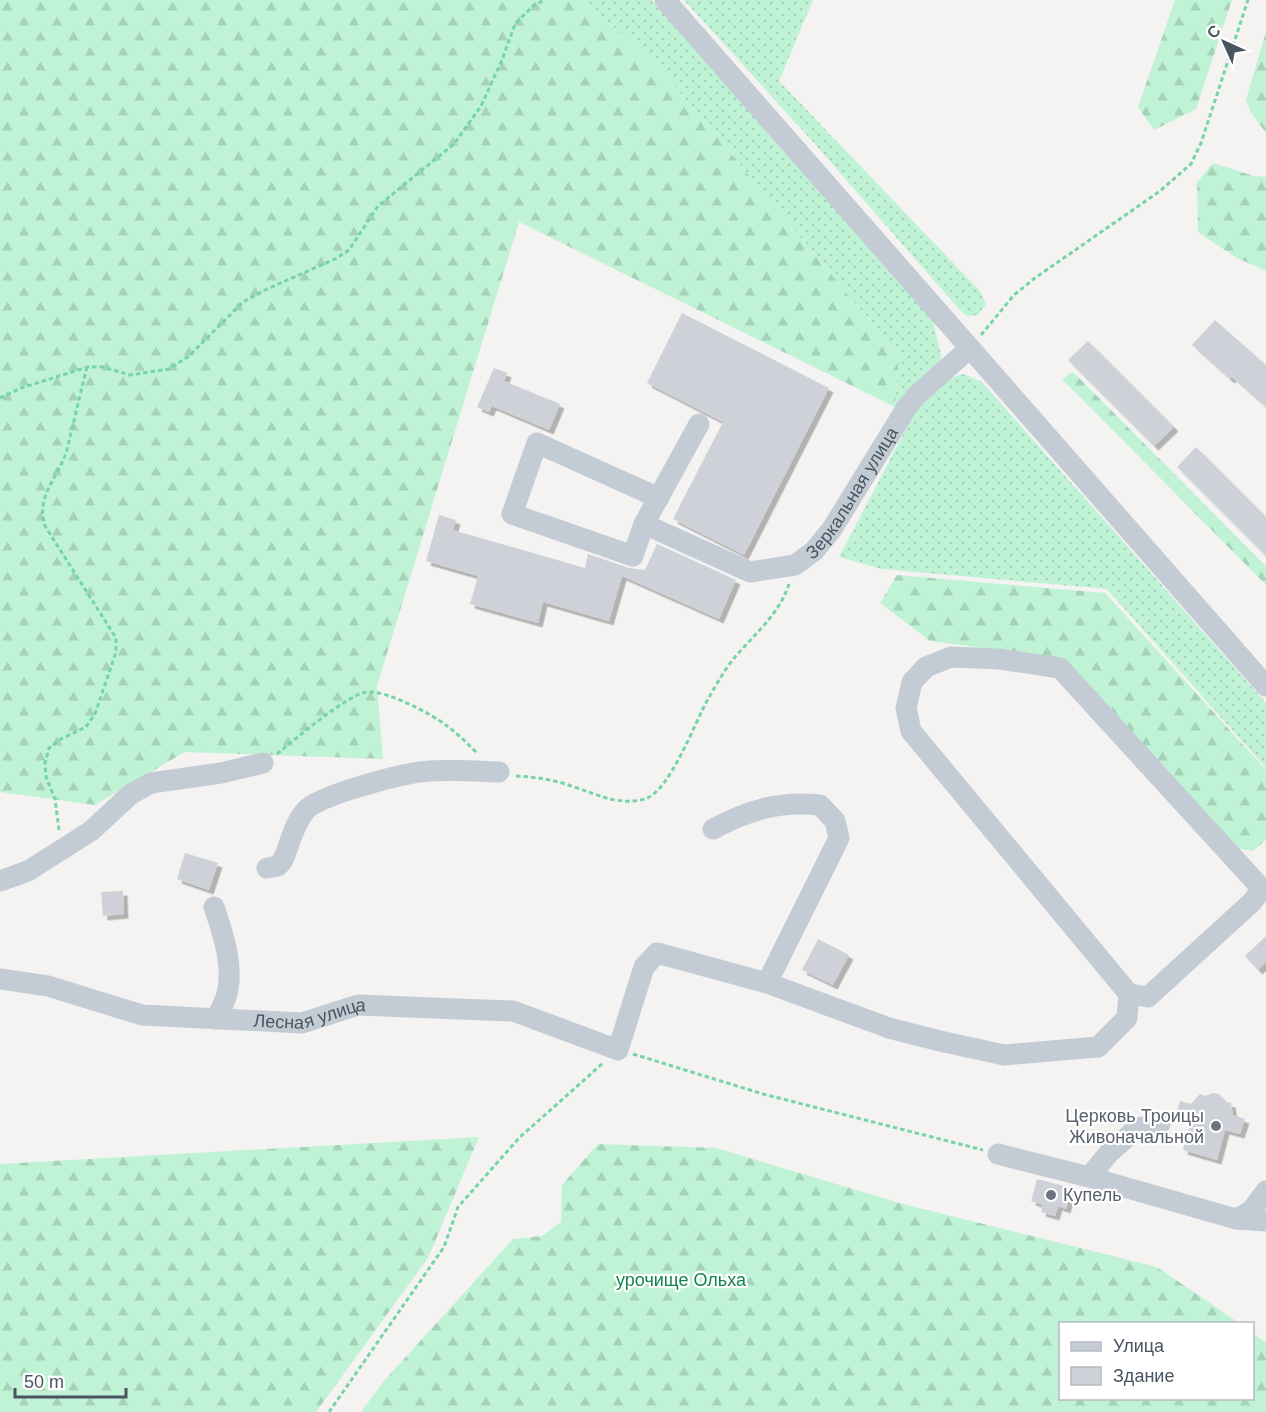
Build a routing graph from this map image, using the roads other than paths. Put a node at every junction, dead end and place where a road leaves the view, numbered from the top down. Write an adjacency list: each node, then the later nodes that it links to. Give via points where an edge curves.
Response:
1 (665, 0): 2 (street)
2 (970, 348): 5 (street, Зеркальная улица, via 907,407 832,529 814,551 795,565 750,572); 6 (street)
3 (699, 424): 4 (street)
4 (658, 498): 5 (street); 5 (street, via 537,442 512,514 633,556)
5 (644, 524)
6 (1266, 686)
7 (263, 763): 11 (street, via 151,783 131,794 92,831 28,871)
8 (499, 772): 10 (street, via 418,772 338,793 307,809 283,860 278,866)
9 (713, 829): 15 (street, via 739,815 796,802 820,805 835,821 839,838)
10 (267, 868)
11 (0, 881)
12 (1264, 883): 16 (street, via 1252,902 1148,997); 16 (street, via 1060,668 951,657 926,667 912,682 906,708 911,731)
13 (214, 907): 17 (street, via 227,948 228,986)
14 (0, 979): 17 (street, Лесная улица, via 48,986 142,1015)
15 (767, 983): 16 (street, via 889,1028 1004,1055 1098,1047 1127,1018); 17 (street, Лесная улица, via 657,953 645,967 618,1050 513,1011 357,1005 302,1023)
16 (1129, 994)
17 (216, 1019)
18 (1160, 1124): 20 (street, via 1137,1128)
19 (998, 1154): 20 (street)
20 (1089, 1177): 22 (street)
21 (1266, 1191): 22 (street, via 1251,1211)
22 (1236, 1219): 23 (street)
23 (1266, 1221)

